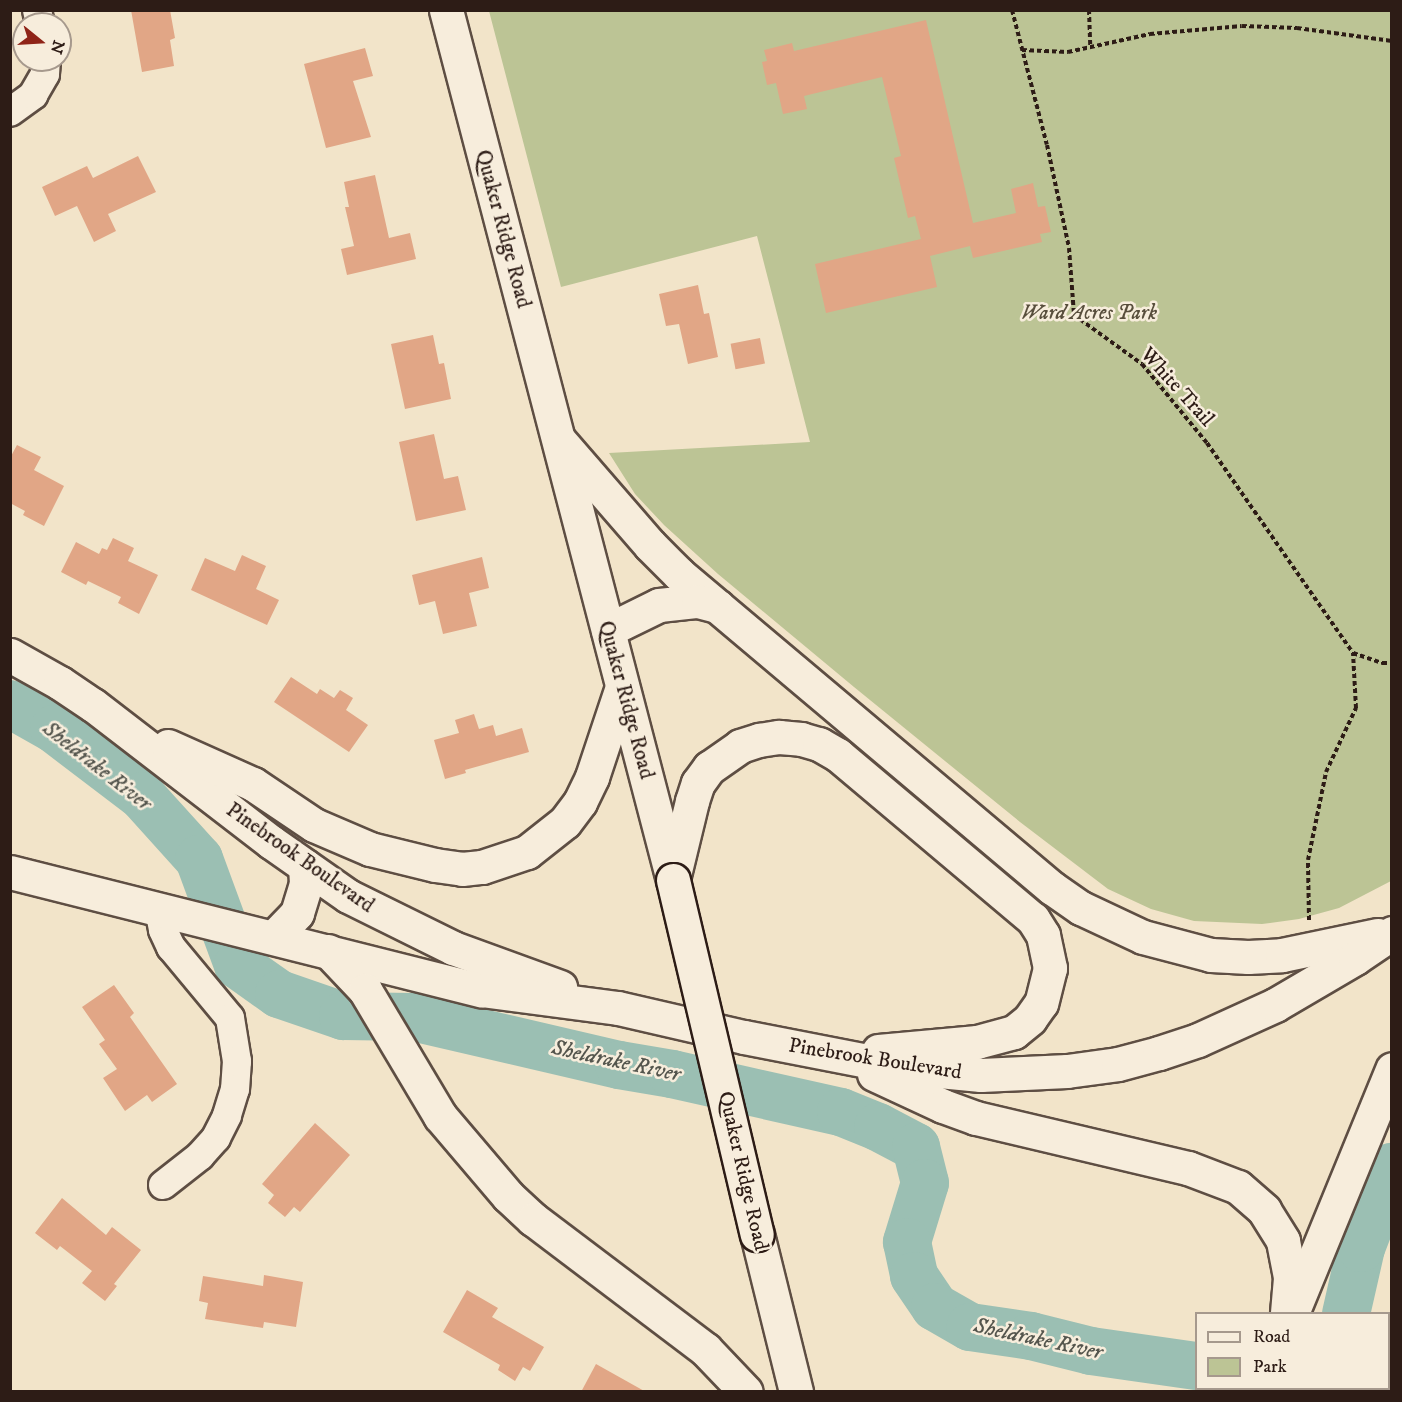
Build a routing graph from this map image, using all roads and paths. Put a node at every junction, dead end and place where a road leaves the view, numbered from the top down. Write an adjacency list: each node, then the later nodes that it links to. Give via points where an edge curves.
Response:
1 (446, 10): 9 (street, Quaker Ridge Road)
2 (1012, 10): 6 (path, White Trail)
3 (1089, 10): 5 (path)
4 (1392, 40): 5 (path, via 1298,28 1242,26 1150,34)
5 (1090, 47): 6 (path, via 1068,52)
6 (1022, 50): 12 (path, White Trail, via 1069,248 1074,315 1142,364 1156,381 1207,443)
7 (45, 72): 8 (street, via 33,95)
8 (10, 112)
9 (559, 440): 10 (street, via 650,545); 11 (street, Quaker Ridge Road)
10 (717, 606): 11 (street, via 698,601 659,605); 22 (street, via 1053,888 1114,925 1177,948 1248,957 1282,955)
11 (608, 630): 15 (street, Quaker Ridge Road)
12 (1353, 654): 14 (path); 21 (path, via 1356,708 1326,771 1308,860)
13 (10, 655): 16 (street, Pinebrook Boulevard, via 60,683)
14 (1392, 663)
15 (622, 687): 16 (street, via 592,777 570,815 527,852 482,867 462,869 402,858 352,842 314,825 253,784); 19 (street, Quaker Ridge Road)
16 (122, 726): 17 (street, Pinebrook Boulevard)
17 (305, 866): 23 (street, via 306,884 300,905 289,924); 25 (street, Pinebrook Boulevard, via 348,896 415,931)
18 (10, 872): 20 (street, Pinebrook Boulevard)
19 (673, 880): 26 (street, via 692,801 709,768 740,746 759,740 801,739 838,755 1034,919 1048,950 1048,985 1030,1019 1014,1032 977,1042); 32 (street, Quaker Ridge Road, bridge)
20 (159, 909): 23 (street, Pinebrook Boulevard); 28 (street, via 171,947 230,1018 237,1061 235,1089 216,1138)
21 (1309, 923)
22 (1392, 932): 26 (street, Pinebrook Boulevard, via 1319,980 1238,1023 1169,1050 1118,1064 1026,1075 981,1075 897,1067)
23 (274, 937): 24 (street, Pinebrook Boulevard)
24 (328, 951): 25 (street, Pinebrook Boulevard, via 481,990); 31 (street, via 365,990 460,1143 508,1196 705,1348)
25 (618, 1008): 26 (street, Pinebrook Boulevard)
26 (835, 1055): 29 (street, via 943,1107 976,1118 1188,1168 1238,1187 1264,1210 1283,1241 1290,1278)
27 (1392, 1069): 30 (street)
28 (163, 1185)
29 (1289, 1312)
30 (1290, 1312)
31 (746, 1392)
32 (796, 1392)

